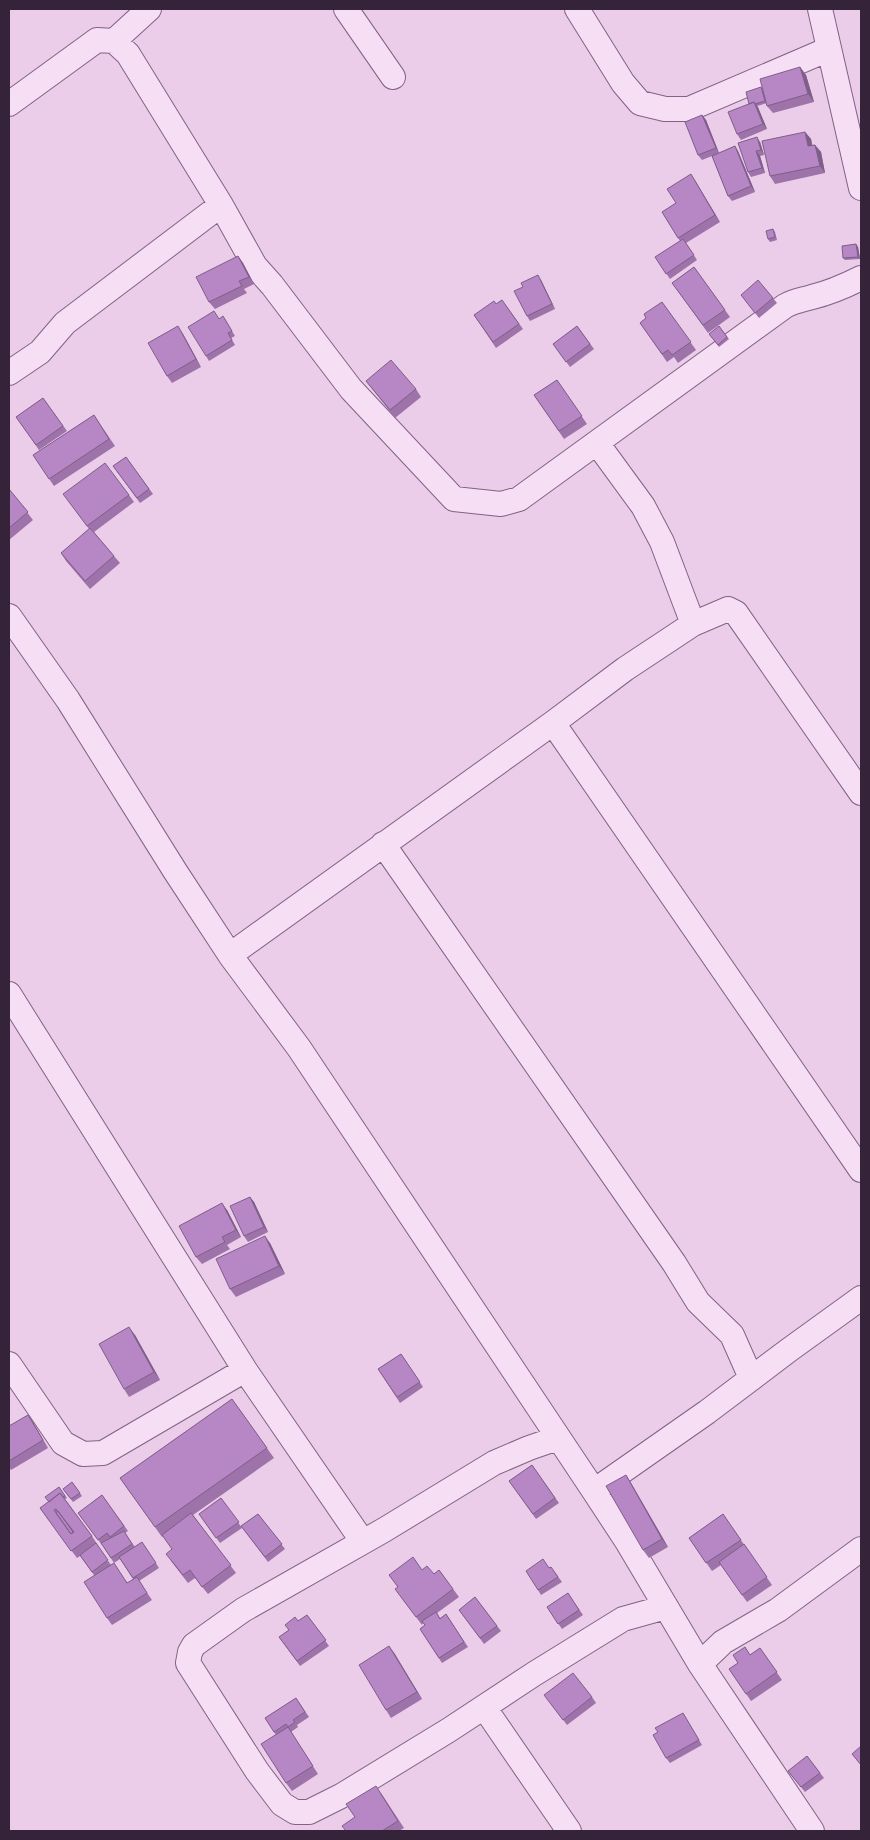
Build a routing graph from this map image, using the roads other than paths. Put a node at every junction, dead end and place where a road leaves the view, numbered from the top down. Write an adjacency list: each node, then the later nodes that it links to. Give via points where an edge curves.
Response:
1 (149, 9): 5 (street)
2 (346, 9): 7 (street)
3 (576, 9): 6 (street, via 623,83 640,102 665,109 689,109)
4 (820, 9): 6 (street)
5 (114, 41): 8 (street, via 98,40); 10 (street, via 128,54)
6 (830, 49): 9 (street)
7 (393, 77)
8 (9, 104)
9 (861, 188)
10 (221, 205): 12 (street, via 65,323 40,352); 13 (street, via 255,266 351,389 454,499 501,504 520,499)
11 (861, 278): 13 (street, via 785,306)
12 (9, 373)
13 (596, 443): 15 (street, via 643,506 662,542)
14 (9, 616): 19 (street, via 68,700)
15 (693, 624): 16 (street, via 625,668); 17 (street, via 728,610 736,613)
16 (553, 723): 18 (street); 21 (street)
17 (859, 785)
18 (384, 844): 19 (street); 25 (street, via 674,1262 698,1302 732,1335)
19 (230, 955): 26 (street, via 299,1048)
20 (9, 994): 24 (street)
21 (861, 1170)
22 (861, 1298): 25 (street)
23 (9, 1364): 24 (street, via 63,1444 83,1454 103,1453)
24 (245, 1370): 28 (street)
25 (751, 1378): 27 (street)
26 (558, 1438): 27 (street); 28 (street, via 494,1464)
27 (594, 1491): 30 (street)
28 (363, 1542): 33 (street, via 243,1610 194,1645 190,1652 188,1663 257,1771 282,1804)
29 (861, 1549): 31 (street, via 778,1610 723,1642)
30 (666, 1607): 31 (street); 32 (street, via 623,1618)
31 (700, 1664): 35 (street)
32 (484, 1707): 33 (street, via 341,1796); 34 (street)
33 (311, 1821)
34 (568, 1831)
35 (812, 1831)

